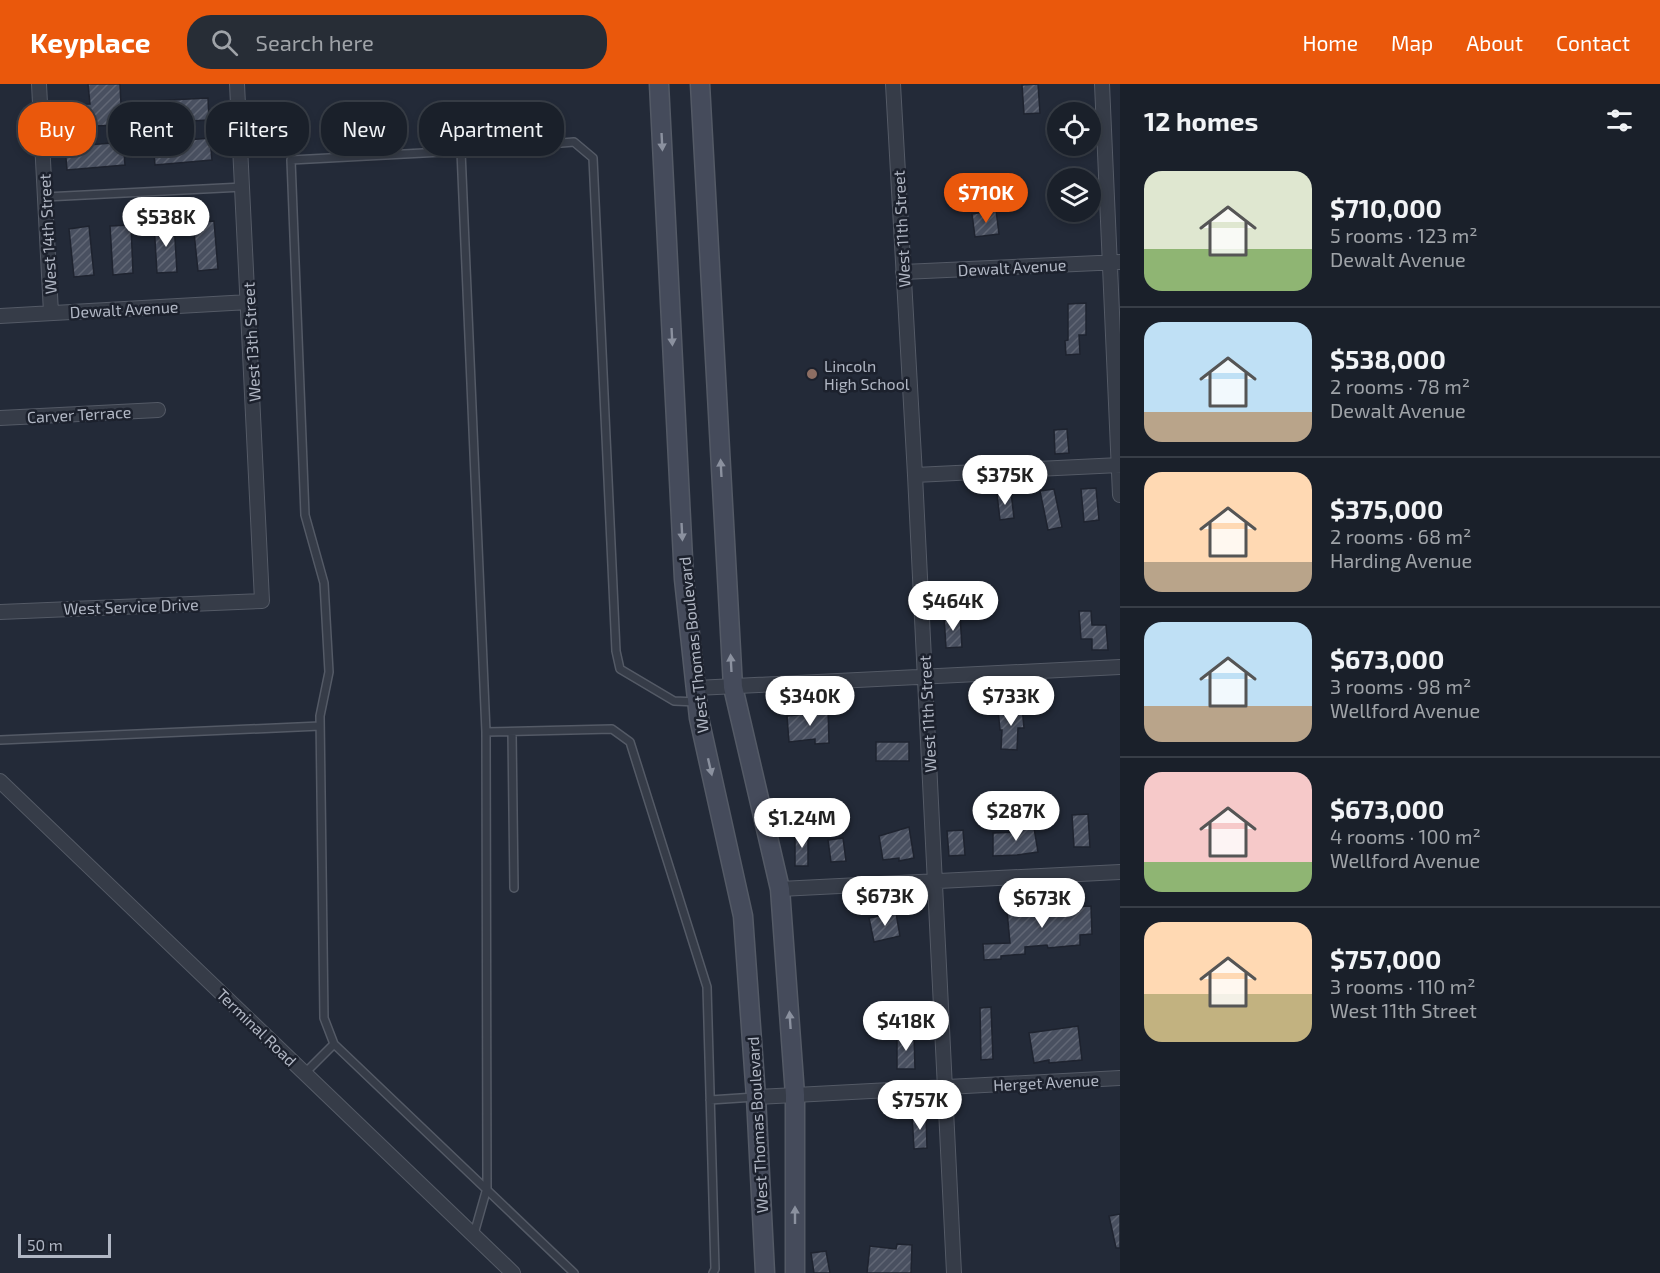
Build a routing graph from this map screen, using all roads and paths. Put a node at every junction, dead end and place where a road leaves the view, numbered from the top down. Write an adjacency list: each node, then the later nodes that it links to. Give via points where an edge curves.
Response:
1 (39, 84): 11 (street, West 14th Street)
2 (237, 84): 10 (street, West 13th Street)
3 (659, 84): 27 (street, West Thomas Boulevard, one-way to 27, via 684,568)
4 (700, 84): 26 (street, West Thomas Boulevard, one-way to 4)
5 (893, 84): 13 (street, West 11th Street)
6 (1102, 84): 12 (street)
7 (564, 143): 27 (lane, via 574,142 593,158 620,669 674,701)
8 (419, 153): 28 (lane, via 291,160 306,515 324,583 329,672)
9 (461, 156): 29 (lane)
10 (243, 187): 11 (lane); 14 (street, West 13th Street)
11 (45, 197): 15 (street, West 14th Street)
12 (1115, 262): 13 (street, Dewalt Avenue); 19 (street)
13 (903, 272): 20 (street, West 11th Street)
14 (249, 302): 15 (street, Dewalt Avenue); 22 (street, West 13th Street)
15 (51, 313): 16 (street, Dewalt Avenue)
16 (0, 316)
17 (158, 410): 18 (street, Carver Terrace)
18 (0, 418)
19 (1119, 465): 20 (street); 21 (street)
20 (915, 475): 25 (street, West 11th Street)
21 (1120, 495)
22 (262, 601): 23 (street, West Service Drive)
23 (0, 612)
24 (1120, 667): 25 (street)
25 (925, 676): 26 (street); 34 (street, West 11th Street)
26 (733, 687): 27 (street); 36 (street, West Thomas Boulevard)
27 (696, 695): 42 (street, West Thomas Boulevard, one-way to 42, via 743,916)
28 (320, 726): 31 (lane); 37 (lane, via 324,1018)
29 (486, 732): 30 (lane); 44 (lane)
30 (512, 732): 35 (lane); 43 (lane, via 612,729 630,742 706,987)
31 (0, 740)
32 (0, 781): 38 (street, Terminal Road)
33 (1120, 872): 34 (street)
34 (935, 881): 36 (street); 40 (street, West 11th Street)
35 (514, 888)
36 (780, 889): 41 (street, West Thomas Boulevard, one-way to 36)
37 (334, 1044): 38 (lane); 44 (lane)
38 (305, 1073): 45 (street, Terminal Road)
39 (1120, 1078): 40 (street, Herget Avenue)
40 (945, 1087): 41 (street, Herget Avenue); 51 (street, West 11th Street)
41 (795, 1095): 42 (street, Herget Avenue); 50 (street, West Thomas Boulevard, one-way to 41)
42 (756, 1097): 43 (lane); 49 (street, West Thomas Boulevard)
43 (710, 1100): 48 (lane)
44 (486, 1188): 45 (lane); 47 (lane)
45 (474, 1234): 46 (street, Terminal Road)
46 (513, 1273)
47 (574, 1273)
48 (713, 1273)
49 (765, 1273)
50 (795, 1273)
51 (954, 1273)

